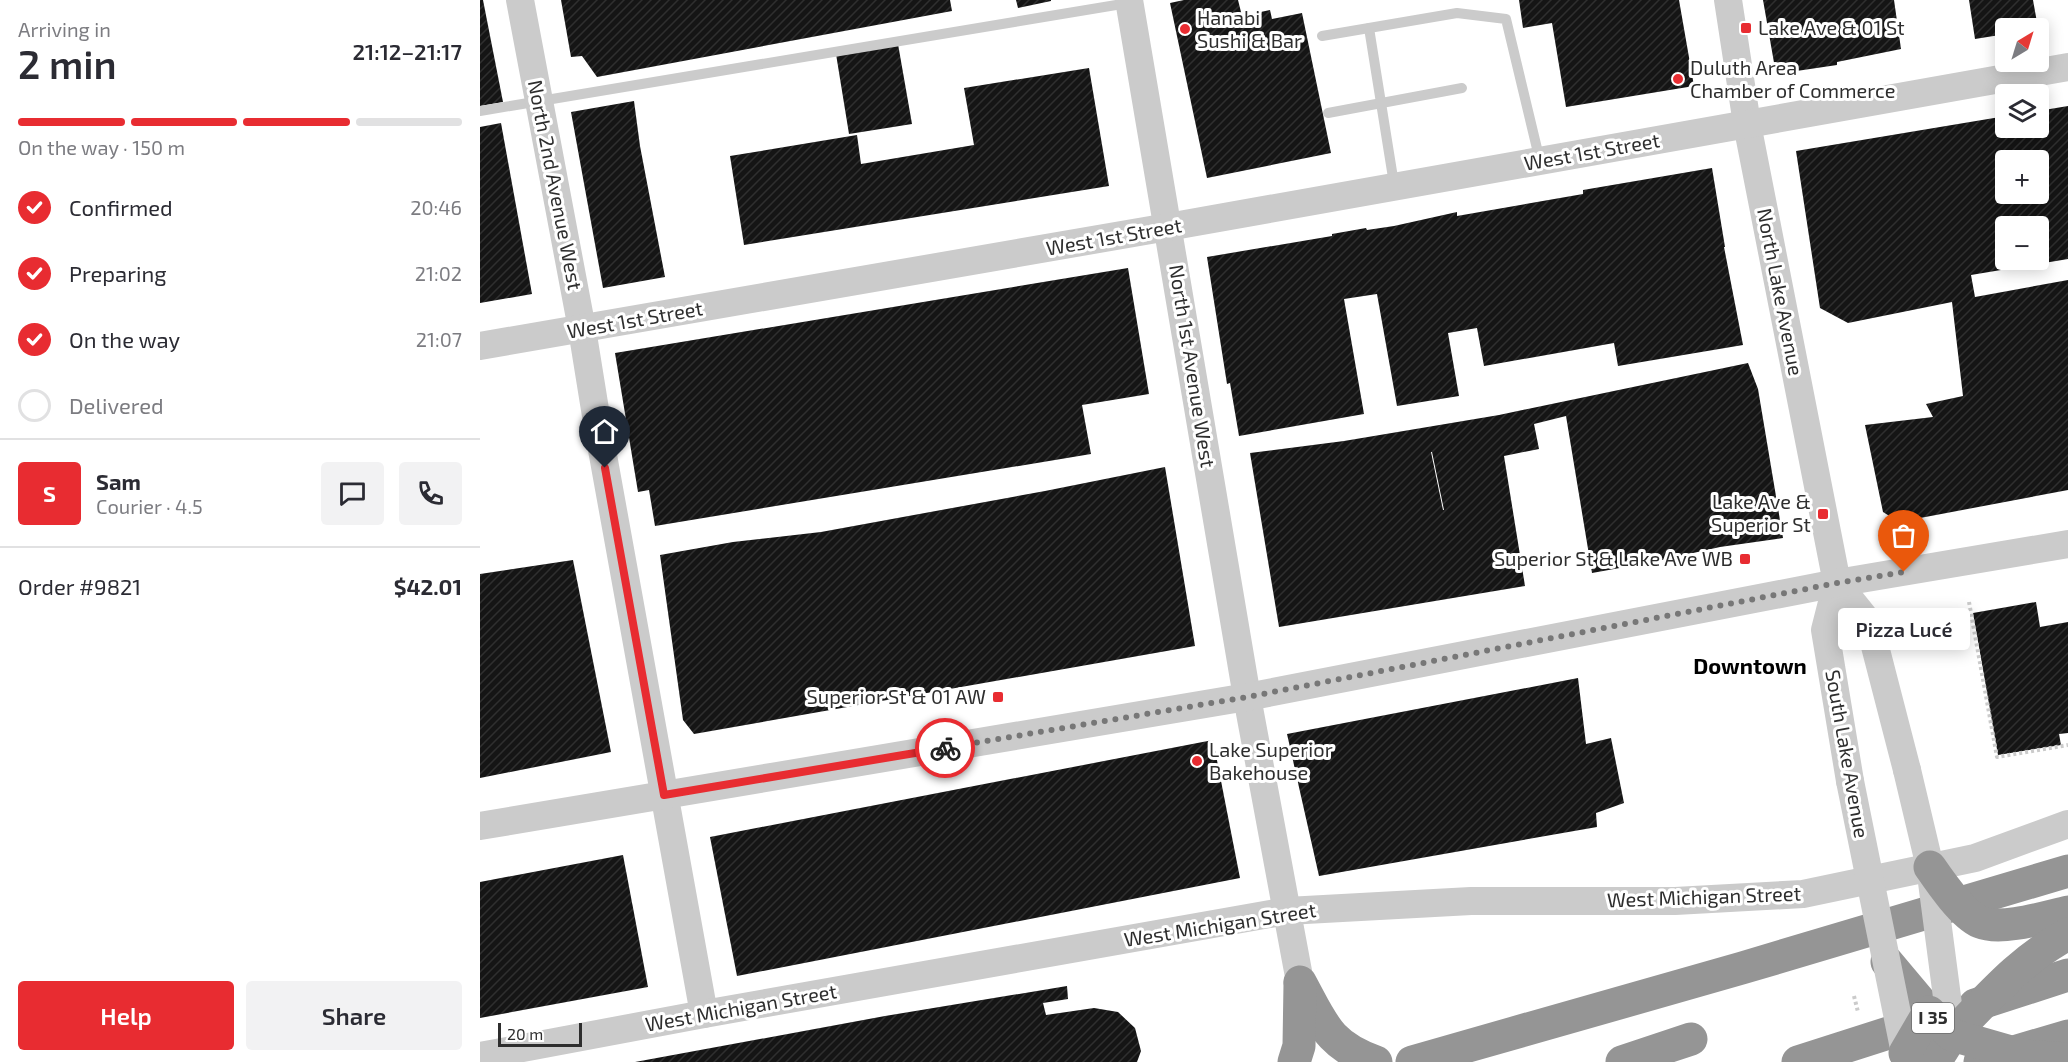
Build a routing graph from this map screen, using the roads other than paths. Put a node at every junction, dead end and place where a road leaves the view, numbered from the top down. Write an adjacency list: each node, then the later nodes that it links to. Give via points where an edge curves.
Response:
1 (520, 0): 8 (street, North 2nd Avenue West)
2 (1728, 0): 12 (street, North Lake Avenue)
3 (1133, 1): 8 (lane); 15 (street, North 1st Avenue West)
4 (1369, 28): 5 (lane); 9 (lane); 13 (lane, via 1457,14 1506,19)
5 (1322, 36)
6 (2068, 67): 12 (street, West 1st Street)
7 (1462, 88): 9 (lane)
8 (539, 101): 10 (lane); 16 (street, North 2nd Avenue West)
9 (1380, 103): 11 (lane); 14 (lane)
10 (480, 111)
11 (1328, 113)
12 (1747, 124): 13 (street, West 1st Street); 19 (street, North Lake Avenue)
13 (1540, 161): 14 (street, West 1st Street)
14 (1394, 187): 15 (street, West 1st Street)
15 (1168, 227): 16 (street, West 1st Street); 20 (street, North 1st Avenue West)
16 (582, 329): 17 (street, West 1st Street); 21 (street, North 2nd Avenue West)
17 (480, 346)
18 (2068, 544): 19 (street)
19 (1837, 583): 20 (street); 24 (street, bridge, via 1869,623); 29 (street, South Lake Avenue, bridge, via 1826,630 1850,781)
20 (1247, 697): 21 (street); 26 (street, North 1st Avenue West)
21 (664, 795): 23 (street); 34 (street, North 2nd Avenue West)
22 (2068, 824): 26 (street, West Michigan Street, via 1975,858 1803,894 1675,901 1471,901)
23 (480, 826)
24 (1930, 867): 27 (highway, bridge, via 1954,899 1986,924 2022,923); 30 (street, bridge)
25 (2068, 871): 42 (highway)
26 (1287, 911): 32 (street, North 1st Avenue West); 34 (street, West Michigan Street)
27 (2068, 912)
28 (2068, 934): 38 (highway, bridge, via 2004,980)
29 (1887, 962): 33 (highway); 38 (street, South Lake Avenue, bridge)
30 (1943, 963): 33 (highway, bridge); 38 (street, bridge)
31 (2068, 975): 44 (highway, I 35)
32 (1300, 982): 40 (highway, via 1299,1046); 41 (highway, via 1325,1029 1339,1044)
33 (1929, 1012): 38 (highway, bridge); 38 (highway, bridge)
34 (704, 1014): 37 (street, West Michigan Street)
35 (2068, 1036): 45 (highway)
36 (1691, 1039): 43 (highway)
37 (480, 1056)
38 (1926, 1056): 39 (highway, bridge)
39 (2068, 1059)
40 (1294, 1062)
41 (1376, 1062)
42 (1412, 1062)
43 (1622, 1062)
44 (1798, 1062)
45 (1980, 1062)

